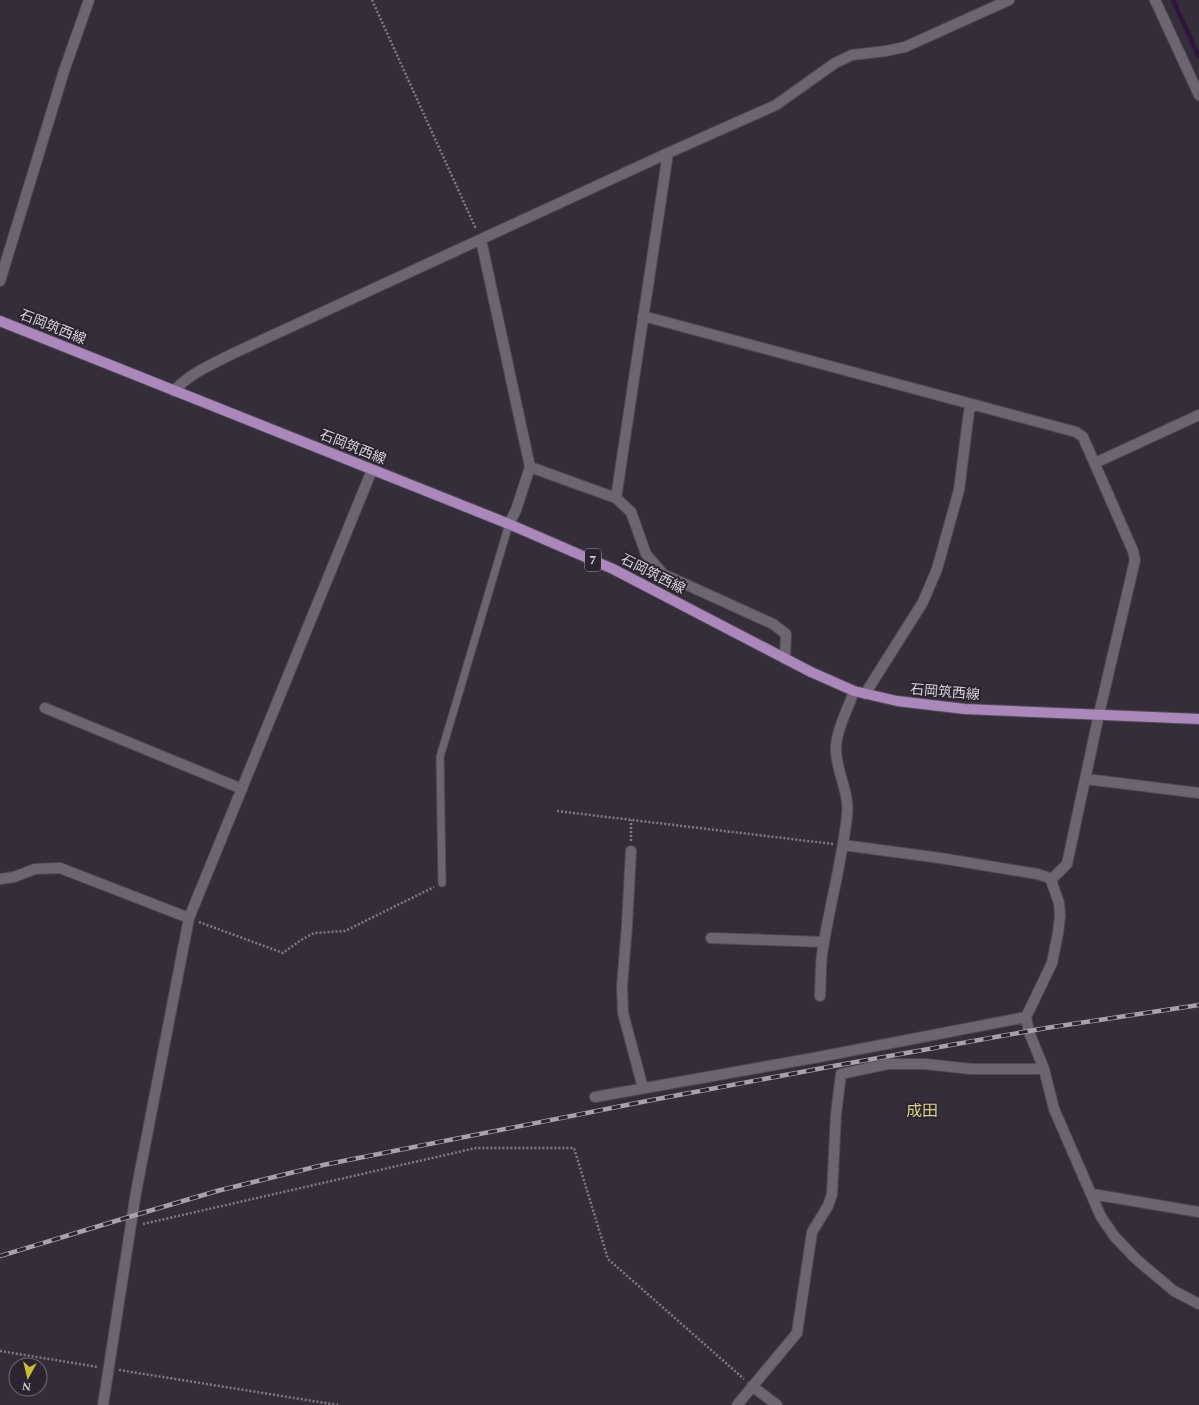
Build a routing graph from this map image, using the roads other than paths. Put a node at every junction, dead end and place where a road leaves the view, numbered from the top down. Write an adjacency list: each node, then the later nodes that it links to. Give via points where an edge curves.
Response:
1 (89, 0): 7 (street, via 64,71)
2 (1009, 0): 5 (street, via 904,46 886,52 852,55 840,60 776,105)
3 (1155, 0): 4 (street)
4 (1199, 95)
5 (668, 153): 6 (street); 8 (street)
6 (481, 240): 10 (street, via 232,354 195,373); 14 (street)
7 (0, 281)
8 (643, 316): 11 (street); 16 (street)
9 (0, 320): 10 (main road, 石岡筑西線 / 7)
10 (174, 391): 15 (main road, 石岡筑西線 / 7)
11 (970, 404): 13 (street, via 1076,432 1083,437); 20 (street, via 959,490 937,569 923,602)
12 (1199, 415): 13 (street)
13 (1095, 463): 22 (street, via 1135,560)
14 (530, 467): 16 (street); 17 (street)
15 (372, 470): 17 (main road, 石岡筑西線 / 7); 25 (street)
16 (616, 498): 18 (street, via 631,512 646,554 663,574 773,624 786,634)
17 (509, 524): 18 (main road, 石岡筑西線 / 7, via 613,569); 31 (lane, via 440,757)
18 (785, 659): 19 (main road, 石岡筑西線 / 7)
19 (854, 691): 20 (main road, 石岡筑西線 / 7); 27 (street, via 836,738 838,764 848,800)
20 (865, 694): 22 (main road, 石岡筑西線 / 7, via 897,701 965,709)
21 (45, 708): 25 (street)
22 (1099, 714): 23 (main road, 石岡筑西線 / 7); 24 (street)
23 (1199, 719)
24 (1086, 779): 26 (street); 30 (street, via 1067,864)
25 (242, 788): 32 (street)
26 (1199, 794)
27 (843, 846): 30 (street, via 940,858 1036,874); 34 (street)
28 (631, 851): 38 (street, via 622,1013)
29 (0, 879): 32 (street, via 35,869 60,868)
30 (1051, 880): 36 (street, via 1059,903 1058,933 1052,963)
31 (442, 883)
32 (189, 918): 44 (street, via 130,1227)
33 (711, 938): 34 (street)
34 (824, 942): 35 (street)
35 (820, 996)
36 (1026, 1017): 37 (street, via 1029,1032); 38 (street)
37 (1044, 1069): 40 (street, via 1054,1109); 43 (street, via 971,1069 925,1064 888,1064 841,1074 832,1194 828,1206 812,1232 797,1333)
38 (643, 1088): 39 (street)
39 (595, 1097)
40 (1092, 1194): 41 (street); 42 (street, via 1101,1217 1136,1259 1174,1290)
41 (1199, 1212)
42 (1199, 1304)
43 (752, 1386): 45 (street); 46 (street)
44 (103, 1405)
45 (737, 1405)
46 (777, 1405)

